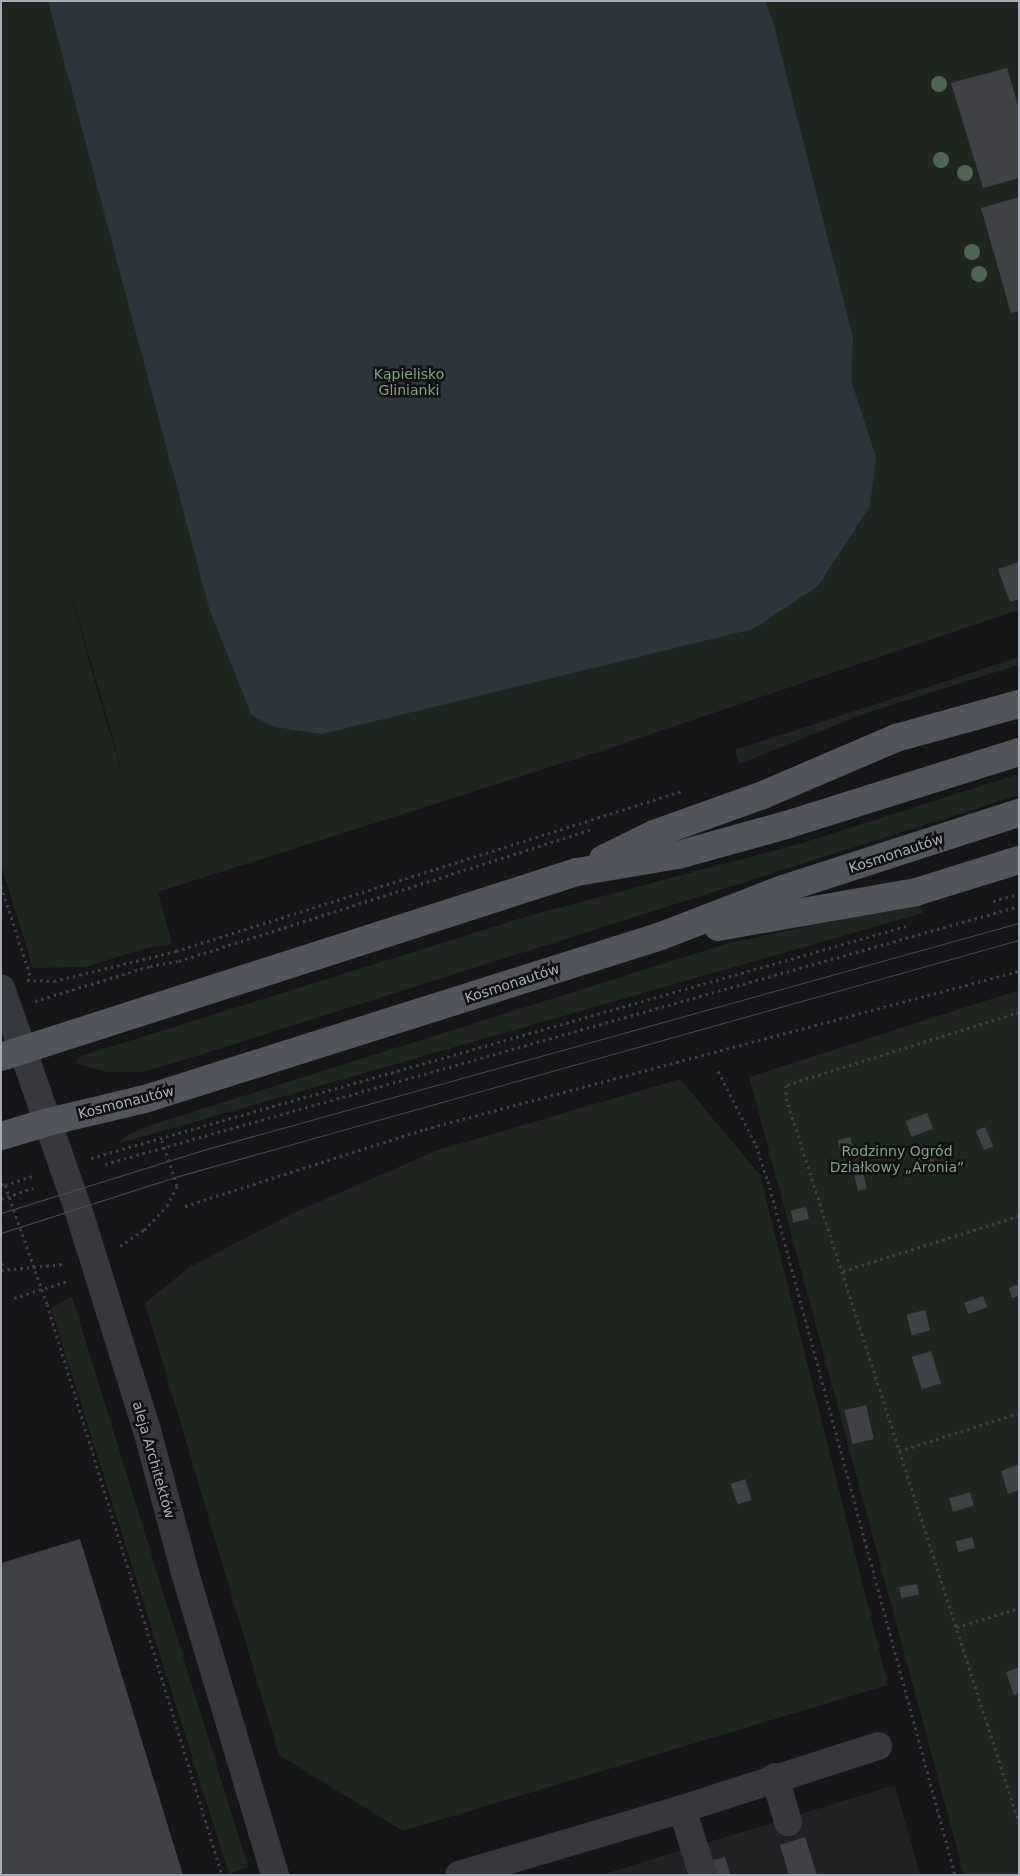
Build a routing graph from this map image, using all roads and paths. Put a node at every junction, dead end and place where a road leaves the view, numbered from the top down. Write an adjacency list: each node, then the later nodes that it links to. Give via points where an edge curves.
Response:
1 (1019, 704): 7 (main road, via 896,738 763,795 654,834)
2 (1019, 752): 7 (main road, via 786,825 678,855)
3 (689, 790): 15 (path, via 176,951 54,981)
4 (1019, 814): 13 (main road, Kosmonautów, via 783,889)
5 (596, 828): 17 (path, via 188,958)
6 (1019, 860): 13 (main road, via 916,892)
7 (578, 872): 19 (main road)
8 (1, 886): 15 (path)
9 (1019, 894): 10 (path)
10 (987, 903)
11 (1019, 906): 24 (path)
12 (914, 924): 23 (path)
13 (661, 936): 21 (main road, Kosmonautów, via 145,1099)
14 (1019, 971): 31 (path, via 424,1129)
15 (31, 979): 16 (path)
16 (13, 984): 19 (street, aleja Architektów)
17 (39, 999)
18 (1019, 1012): 38 (path, via 786,1085 786,1098)
19 (12, 1053): 21 (street, aleja Architektów)
20 (718, 1071): 56 (path, via 756,1144 768,1181)
21 (48, 1122): 22 (main road, Kosmonautów); 53 (street, aleja Architektów, via 147,1430 185,1573)
22 (1, 1136)
23 (161, 1137): 24 (path); 25 (path)
24 (164, 1146): 26 (path); 33 (path, via 177,1186 167,1206)
25 (108, 1152)
26 (105, 1164)
27 (1, 1184): 29 (path)
28 (33, 1188): 29 (path)
29 (9, 1197): 30 (path); 36 (path)
30 (1, 1199)
31 (185, 1206)
32 (1019, 1216): 38 (path)
33 (125, 1245)
34 (1, 1263): 37 (path)
35 (63, 1264): 36 (path)
36 (33, 1267): 37 (path); 40 (path)
37 (3, 1269)
38 (843, 1271): 43 (path)
39 (68, 1281): 40 (path)
40 (42, 1289): 41 (path); 52 (path)
41 (14, 1298)
42 (1019, 1413): 43 (path)
43 (899, 1451): 45 (path)
44 (1019, 1608): 45 (path)
45 (957, 1627): 49 (path)
46 (878, 1746): 47 (street)
47 (775, 1777): 48 (street); 50 (street)
48 (682, 1809): 54 (street); 55 (street)
49 (1017, 1809): 51 (path)
50 (788, 1822)
51 (1019, 1822)
52 (222, 1875)
53 (275, 1875)
54 (459, 1875)
55 (703, 1875)
56 (955, 1875)

